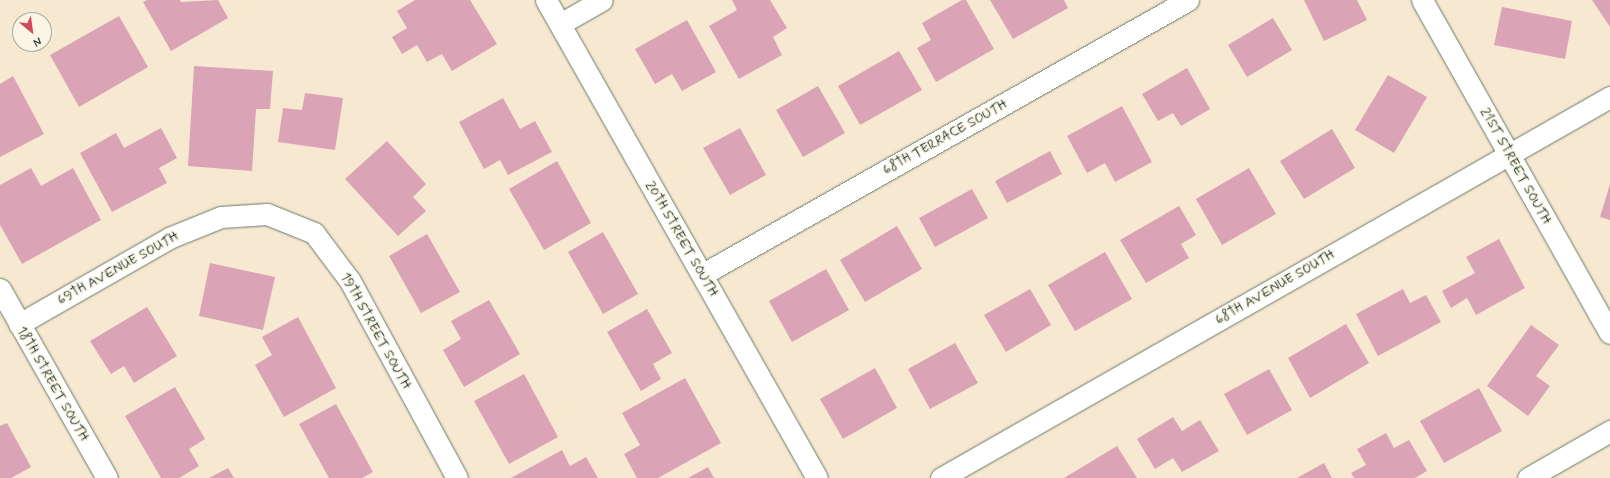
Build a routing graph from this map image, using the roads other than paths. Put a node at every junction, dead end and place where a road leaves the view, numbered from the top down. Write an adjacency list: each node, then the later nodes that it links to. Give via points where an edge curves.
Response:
1 (546, 0): 5 (street, 20TH STREET SOUTH)
2 (602, 0): 5 (street)
3 (1188, 0): 9 (street, 68TH TERRACE SOUTH)
4 (1422, 0): 7 (street, 21ST STREET SOUTH)
5 (560, 24): 9 (street, 20TH STREET SOUTH)
6 (1610, 97): 7 (street, 68TH AVENUE SOUTH)
7 (1509, 153): 12 (street, 21ST STREET SOUTH); 17 (street, 68TH AVENUE SOUTH)
8 (267, 214): 11 (street, 69TH AVENUE SOUTH, via 221,217 169,238); 15 (street, 19TH STREET SOUTH, via 314,233 350,282)
9 (703, 274): 16 (street, 20TH STREET SOUTH)
10 (0, 289): 11 (street, 18TH STREET SOUTH)
11 (20, 324): 14 (street, 18TH STREET SOUTH)
12 (1610, 333)
13 (1610, 431): 18 (street)
14 (107, 478)
15 (457, 478)
16 (817, 478)
17 (941, 478)
18 (1528, 478)

